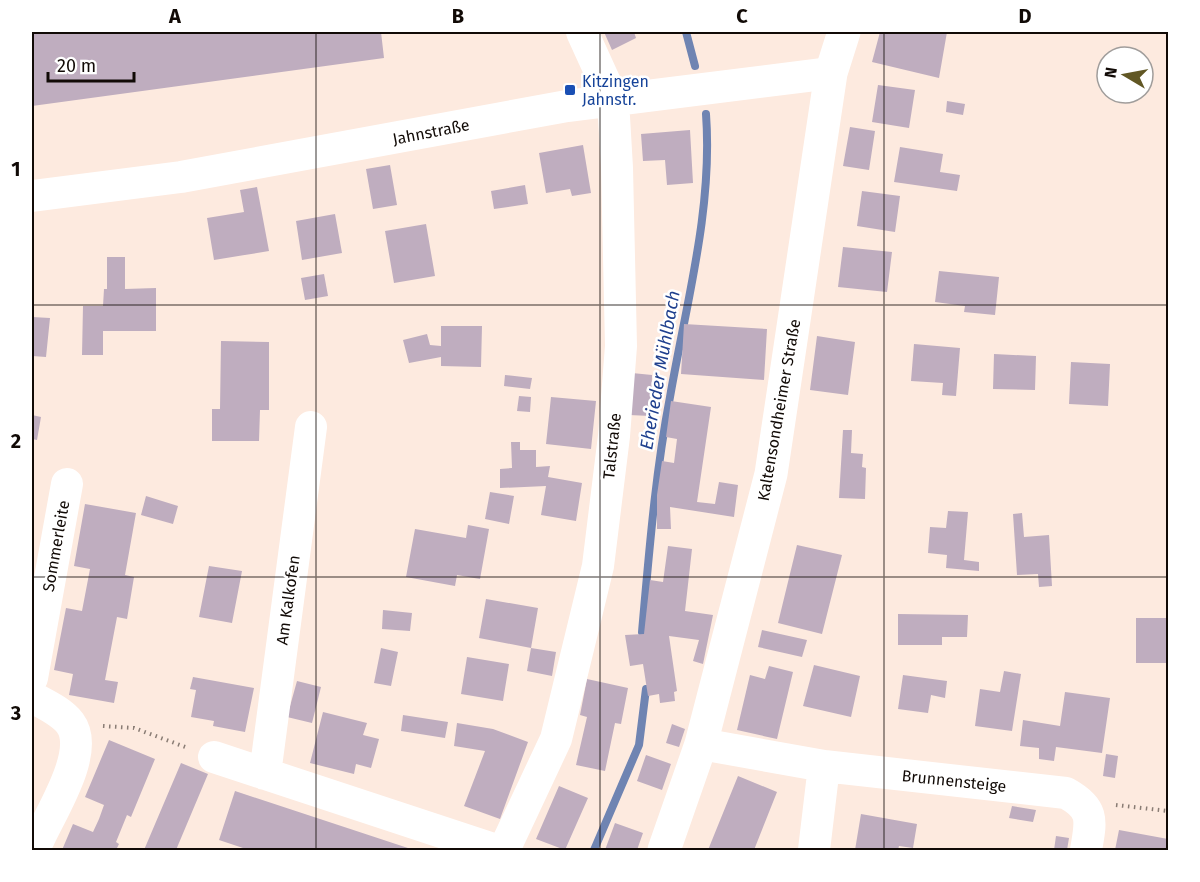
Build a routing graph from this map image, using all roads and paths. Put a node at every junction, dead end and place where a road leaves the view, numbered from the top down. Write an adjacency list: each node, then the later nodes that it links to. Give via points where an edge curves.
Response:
1 (582, 32): 4 (street, Talstraße)
2 (844, 32): 3 (main road, Kaltensondheimer Straße)
3 (831, 73): 4 (street, Jahnstraße); 11 (main road, Kaltensondheimer Straße, via 771,474)
4 (613, 100): 5 (street, Jahnstraße, via 181,177); 19 (street, Talstraße, via 621,346 598,566 556,739)
5 (32, 196)
6 (311, 427): 14 (street, Am Kalkofen)
7 (67, 484): 8 (street, Sommerleite)
8 (32, 678)
9 (32, 697): 17 (street, via 71,724 77,746 73,767)
10 (134, 728): 12 (path)
11 (701, 744): 13 (street, Brunnensteige); 20 (main road, Kaltensondheimer Straße)
12 (214, 757): 14 (street)
13 (824, 766): 15 (street, Brunnensteige, via 1066,793); 21 (street)
14 (265, 774): 18 (street)
15 (1082, 802): 16 (path); 22 (street, via 1089,814)
16 (1168, 811)
17 (39, 839)
18 (496, 850)
19 (504, 850)
20 (664, 850)
21 (814, 850)
22 (1086, 850)

